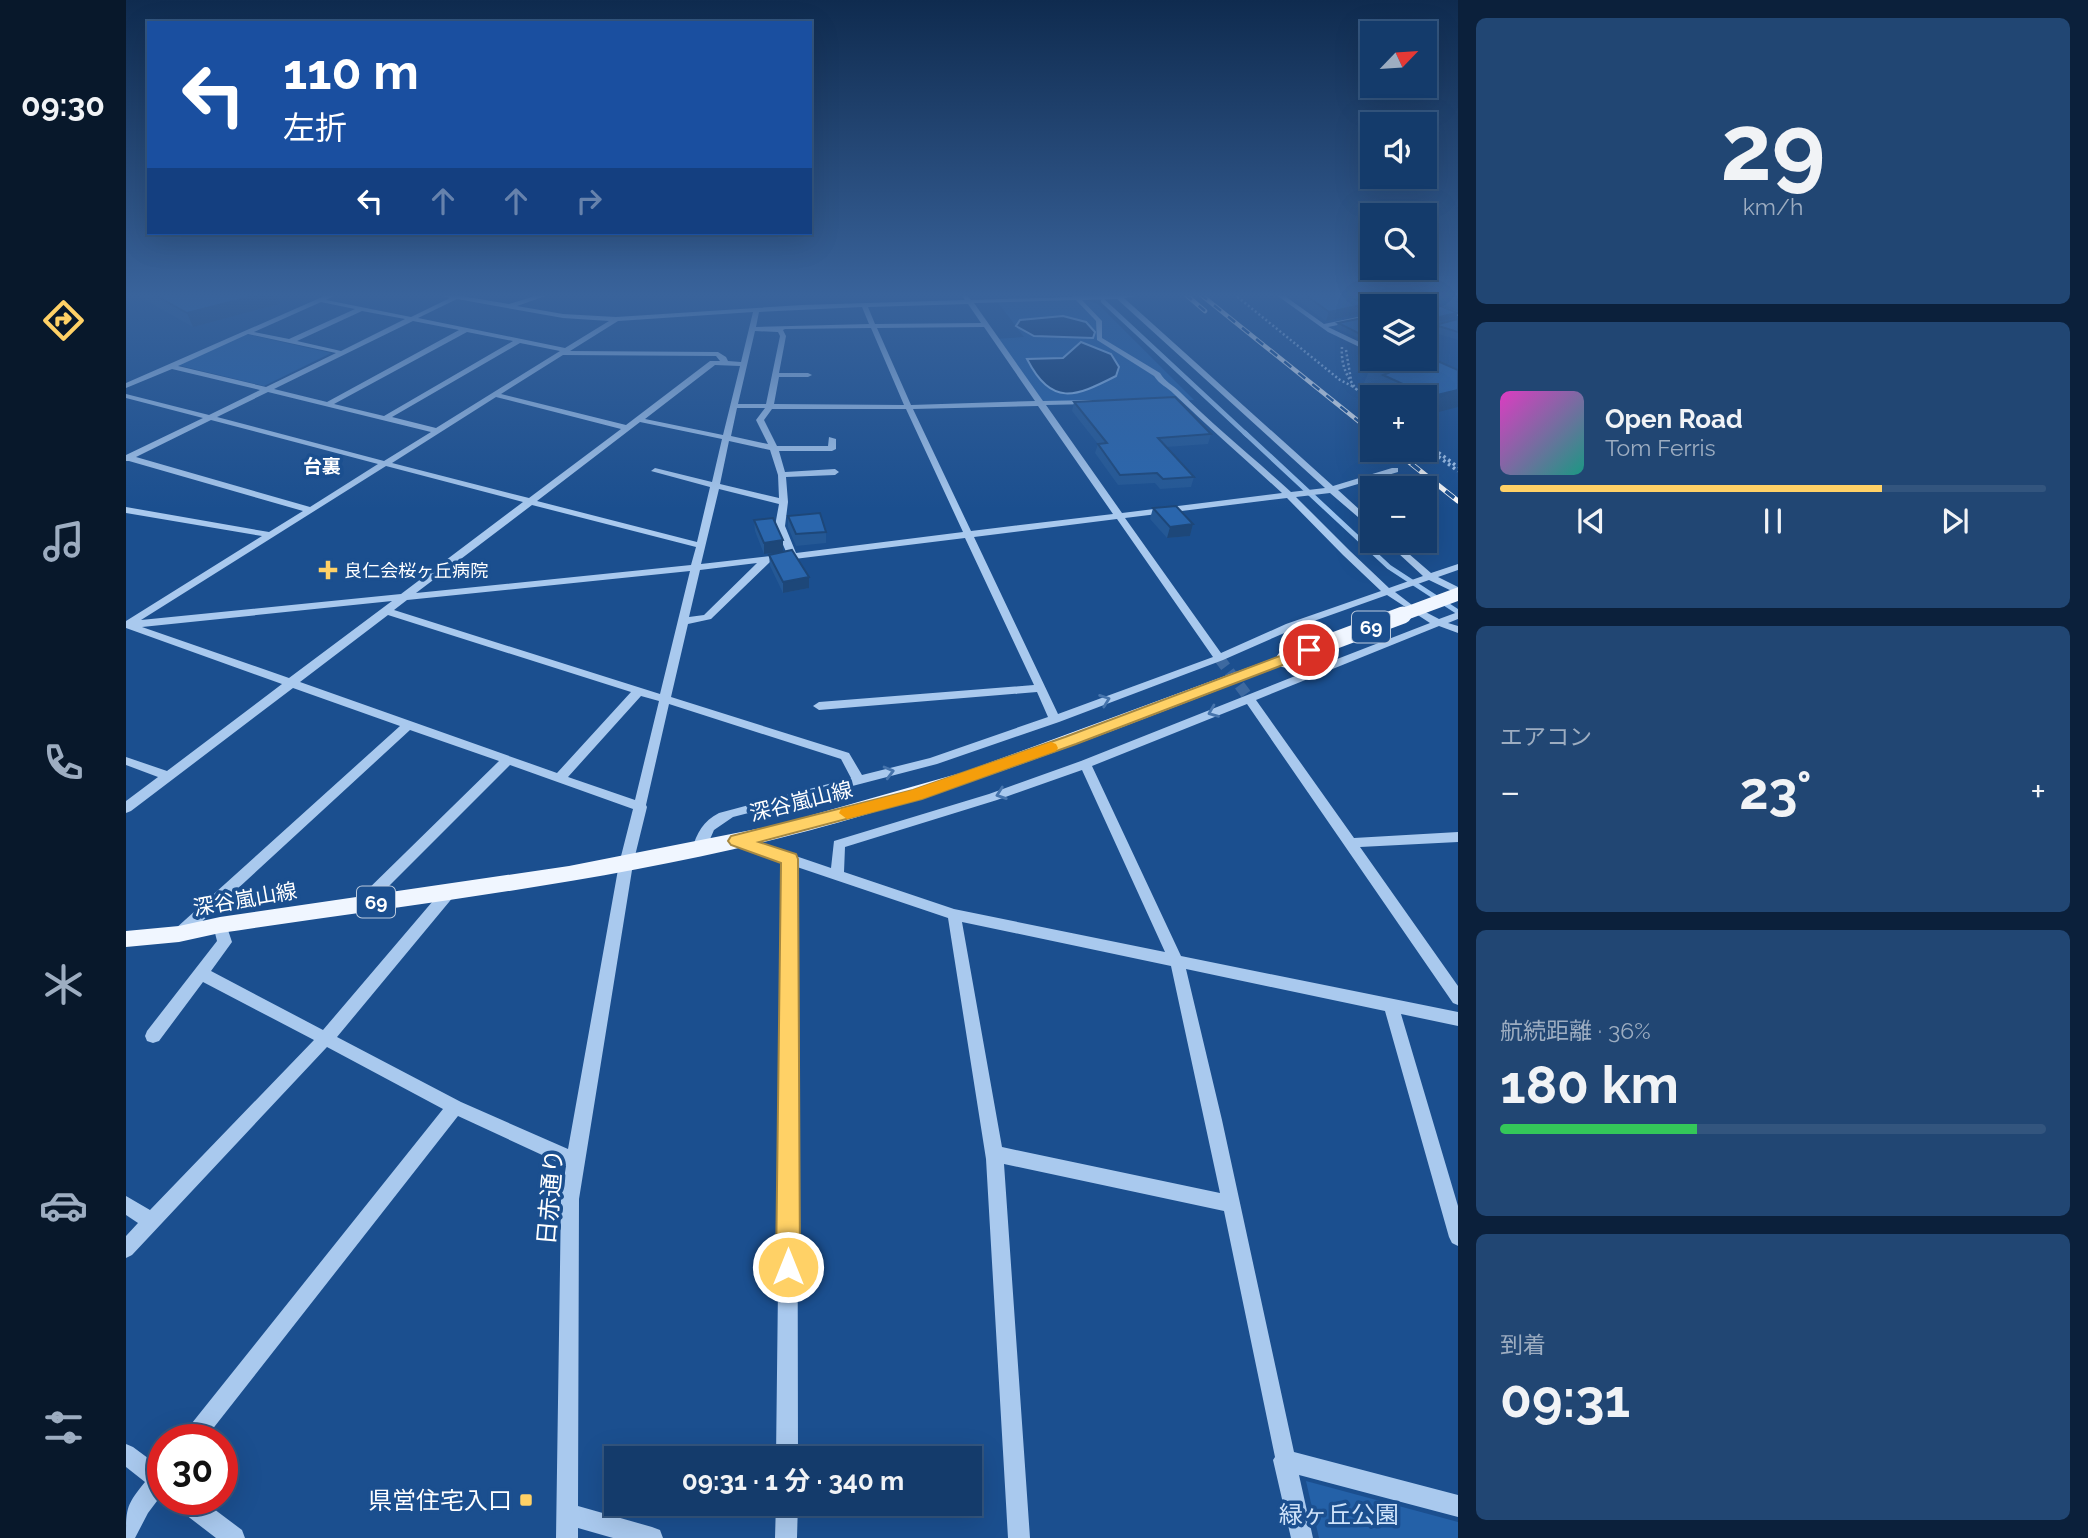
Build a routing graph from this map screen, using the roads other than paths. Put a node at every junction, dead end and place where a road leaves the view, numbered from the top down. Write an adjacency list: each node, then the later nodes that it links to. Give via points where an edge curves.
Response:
1 (170, 366): 15 (street); 16 (street)
2 (315, 366): 16 (street)
3 (399, 366): 21 (street)
4 (475, 366): 26 (street)
5 (543, 366): 17 (street)
6 (709, 366): 27 (street)
7 (744, 366): 22 (street, 日赤通り)
8 (777, 366): 13 (street)
9 (889, 366): 23 (street)
10 (1013, 366): 20 (street)
11 (1138, 366): 41 (street, via 1152,371)
12 (1190, 366): 40 (street)
13 (775, 375): 14 (street); 24 (street)
14 (808, 375)
15 (126, 386)
16 (268, 389): 21 (street); 25 (street)
17 (495, 395): 28 (street); 29 (street)
18 (126, 396): 25 (street)
19 (1094, 402): 20 (street)
20 (1039, 403): 23 (street); 46 (street)
21 (328, 404): 26 (street)
22 (734, 406): 24 (street); 30 (street, 日赤通り)
23 (906, 407): 24 (street); 48 (street)
24 (769, 408): 32 (street, via 760,420)
25 (210, 418): 33 (street); 34 (street)
26 (385, 418): 29 (street)
27 (640, 419): 28 (street); 30 (street)
28 (628, 428): 42 (street)
29 (438, 431): 34 (street)
30 (726, 437): 32 (street); 39 (street, 日赤通り)
31 (832, 439): 32 (street, via 832,449)
32 (774, 448): 38 (street)
33 (127, 458): 45 (street)
34 (385, 464): 42 (street); 45 (street)
35 (1395, 470): 40 (street)
36 (655, 471): 39 (street)
37 (835, 471): 38 (street)
38 (782, 475): 43 (street)
39 (715, 485): 43 (street); 50 (street, 日赤通り)
40 (1328, 490): 41 (street); 47 (street)
41 (1288, 494): 46 (street); 57 (street)
42 (531, 502): 50 (street); 59 (street)
43 (784, 502): 52 (street, via 780,526)
44 (126, 510): 49 (street)
45 (311, 510): 49 (street)
46 (1118, 515): 48 (street); 67 (street)
47 (1360, 516)
48 (970, 534): 52 (street); 70 (street)
49 (270, 536): 64 (street)
50 (701, 546): 55 (street, 日赤通り)
51 (1403, 553): 56 (street)
52 (793, 556): 53 (street)
53 (767, 559): 55 (street); 62 (street, via 707,617)
54 (1458, 567): 56 (street)
55 (695, 568): 59 (street); 62 (street, 日赤通り)
56 (1430, 577): 57 (street); 58 (street)
57 (1387, 592): 63 (street); 65 (street)
58 (1458, 593): 86 (main road, 深谷嵐山線 / 69, bridge, via 1071,741 916,795)
59 (404, 597): 60 (street); 64 (street)
60 (386, 611): 69 (street); 71 (street)
61 (1458, 615): 63 (street)
62 (682, 622): 72 (street, 日赤通り)
63 (1436, 624): 66 (street); 68 (street)
64 (126, 625): 69 (street)
65 (1290, 626): 67 (street); 68 (street)
66 (1458, 630)
67 (1219, 658): 75 (street, one-way to 67)
68 (1331, 666): 73 (street)
69 (289, 684): 76 (street); 80 (street)
70 (1041, 688): 74 (street); 75 (street)
71 (640, 690): 72 (street); 81 (street)
72 (664, 698): 82 (street, via 845,757); 83 (street, 日赤通り)
73 (1248, 698): 79 (street, one-way to 79); 87 (street)
74 (819, 706)
75 (1055, 719): 82 (street, one-way to 75, via 933,761)
76 (407, 726): 78 (street); 96 (street)
77 (126, 761): 80 (street)
78 (508, 761): 81 (street); 93 (street)
79 (1085, 764): 91 (street, one-way to 91, via 839,844); 98 (street)
80 (169, 776): 84 (street)
81 (559, 779): 83 (street)
82 (859, 780): 88 (street, via 714,820 705,829)
83 (641, 807): 90 (street, 日赤通り)
84 (126, 808)
85 (1458, 837): 87 (street)
86 (737, 841): 88 (main road, 深谷嵐山線 / 69); 89 (street)
87 (1350, 843): 100 (street)
88 (699, 849): 90 (main road, 深谷嵐山線 / 69)
89 (790, 859): 91 (street); 114 (street)
90 (626, 864): 92 (main road, 深谷嵐山線 / 69); 107 (street, 日赤通り)
91 (837, 876): 94 (street)
92 (449, 892): 93 (main road, 深谷嵐山線 / 69); 104 (street)
93 (362, 904): 95 (main road, 深谷嵐山線 / 69)
94 (954, 915): 98 (street); 106 (street)
95 (220, 925): 96 (main road, 深谷嵐山線 / 69); 99 (street, via 225,942)
96 (179, 934): 97 (main road, 深谷嵐山線 / 69)
97 (126, 939)
98 (1177, 962): 101 (street); 108 (street)
99 (201, 973): 103 (street); 104 (street)
100 (1458, 998)
101 (1391, 1005): 102 (street); 111 (street)
102 (1458, 1019)
103 (153, 1035)
104 (325, 1039): 105 (street); 110 (street)
105 (455, 1107): 107 (street); 113 (street)
106 (995, 1153): 108 (street); 128 (street)
107 (575, 1161): 120 (street, 日赤通り, via 570,1199)
108 (1232, 1204): 116 (street)
109 (126, 1205): 110 (street)
110 (151, 1221): 112 (street)
111 (1458, 1237)
112 (126, 1249)
113 (204, 1424)
114 (787, 1446)
115 (126, 1454): 117 (street)
116 (1284, 1460): 119 (street); 129 (street)
117 (147, 1469)
118 (147, 1497): 123 (street)
119 (1458, 1506)
120 (566, 1514): 125 (street, 日赤通り); 126 (street)
121 (204, 1515): 124 (street)
122 (787, 1516): 127 (street)
123 (126, 1533)
124 (234, 1538)
125 (567, 1538)
126 (652, 1538)
127 (786, 1538)
128 (1019, 1538)
129 (1302, 1538)

